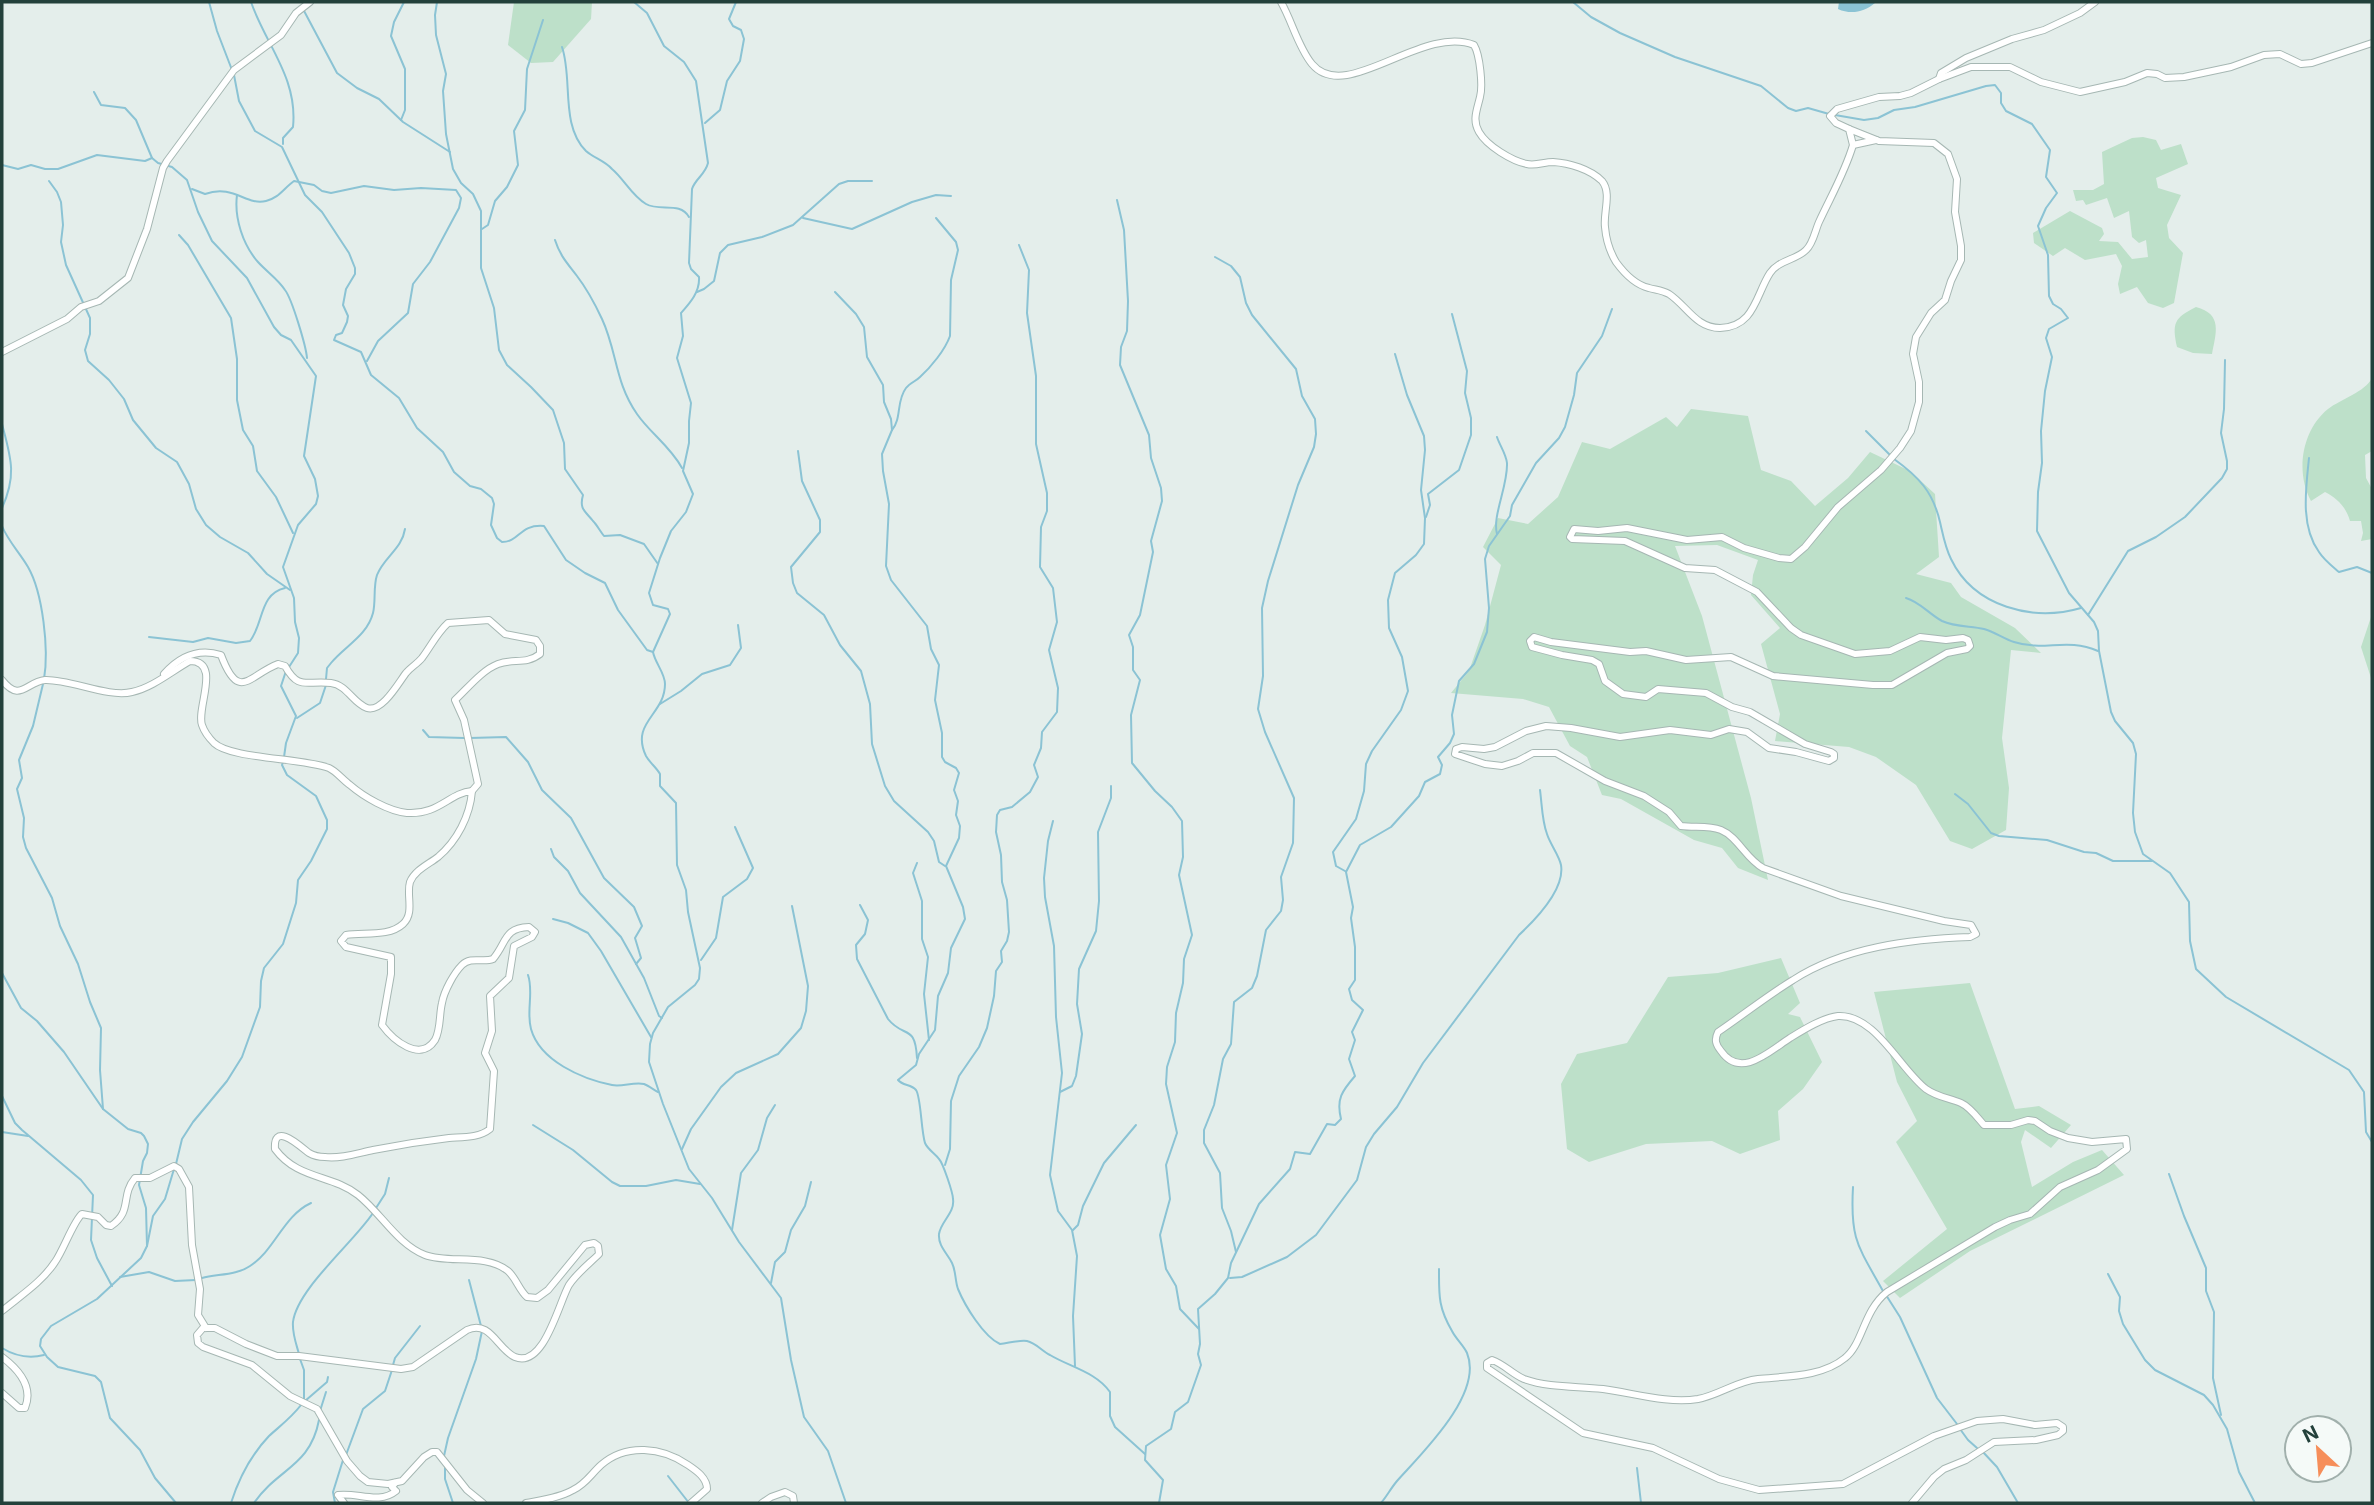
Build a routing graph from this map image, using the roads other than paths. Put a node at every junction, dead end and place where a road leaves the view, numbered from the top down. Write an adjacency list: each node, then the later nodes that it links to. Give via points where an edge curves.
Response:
1 (310, 2): 9 (street, via 281,35 234,70 167,161 128,278 72,317)
2 (1281, 2): 8 (street, via 1313,65 1331,77 1355,75 1419,48 1459,42 1474,45 1481,88 1475,116 1483,138 1520,162 1574,166 1604,183 1605,229 1617,263 1633,279 1666,292 1700,323 1711,327 1723,328 1749,315 1770,273 1808,249)
3 (2095, 2): 5 (street, via 2044,30 1966,58 1941,73)
4 (2372, 43): 5 (street, via 2312,63 2301,64 2280,54 2264,55 2184,77 2147,73 2080,92 2003,66 1971,67)
5 (1939, 79): 6 (street, via 1911,93 1834,110 1832,119)
6 (1849, 129): 7 (street); 8 (street)
7 (1876, 141): 8 (street); 24 (street, via 1934,142 1948,154 1958,179 1955,212 1961,260 1945,300 1916,337 1913,354 1919,402 1900,448 1791,559 1744,548 1722,537 1687,540 1627,528 1574,529 1570,537 1625,541 1685,568 1725,574 1757,592 1801,635 1854,654 1890,651 1920,637 1963,638 1968,640 1967,649 1933,660 1892,685 1873,685 1773,676 1731,657 1686,660 1534,637 1532,647 1599,664 1605,681 1623,694 1646,697 1658,689 1706,693 1834,754 1834,758 1829,761 1769,748 1741,730 1702,735 1671,730 1620,737 1546,726 1496,747 1462,747 1455,754 1502,766 1534,753 1556,754 1644,796 1681,826 1725,832 1763,868 1841,896 1975,929 1970,937 1885,945 1827,962 1717,1032 1716,1043 1724,1056 1740,1063 1761,1059 1791,1038 1842,1016 1864,1023 1921,1084 1938,1097 1963,1104 1984,1125 2035,1121 2068,1138 2092,1142 2126,1139 2127,1149 2122,1154 2060,1187 2036,1211 1996,1227 1879,1298 1852,1352 1821,1371 1755,1379 1684,1400 1532,1381 1497,1361 1487,1363 1487,1368 1583,1433 1653,1448 1719,1479 1759,1490 1843,1484 1934,1436 1977,1422 2003,1419 2063,1427 2048,1438 1994,1442 1944,1469)
8 (1853, 145)
9 (2, 352)
10 (160, 678): 11 (street, via 127,693 45,680 21,691); 12 (street, via 190,661 202,664 207,681 202,725 216,745 229,751 331,769 360,793 403,813 428,811); 12 (street, via 180,660 200,652 212,653 221,655 225,670 240,681 257,678 278,664 300,683 340,685 371,708 399,685 448,623 489,620 505,634 536,640 540,654 532,660 499,663 456,700 478,784)
11 (2, 680)
12 (471, 791): 14 (street, via 467,815 450,845 410,883 405,923 390,930 346,935 341,941 346,947 391,957 382,1025 411,1050 420,1051 435,1040 442,1000 463,963 493,959 518,928 535,932 514,946 509,978 490,996 492,1031 485,1053 494,1072 490,1129 332,1158 315,1156 284,1136 275,1149 312,1177 330,1180 358,1195 424,1255 470,1259 504,1269 532,1299 548,1290 585,1245 594,1243 599,1254 571,1282 545,1339 525,1359 512,1355 477,1327 414,1367 401,1369 277,1356)
13 (2, 1311): 14 (street, via 54,1265 77,1218 92,1216 111,1226 127,1207 126,1192 135,1178 150,1178 174,1166 189,1186 200,1289 198,1315)
14 (206, 1328): 17 (street, via 197,1335 203,1347 252,1365 290,1396 317,1409 360,1476 378,1484)
15 (2, 1357): 16 (street, via 27,1388 25,1408)
16 (2, 1392)
17 (395, 1483): 18 (street, via 396,1491 390,1496 338,1495); 19 (street, via 408,1477 424,1457 437,1452)
18 (344, 1503)
19 (483, 1503)
20 (526, 1503): 21 (street, via 572,1491 611,1458 646,1450 687,1464 706,1480 707,1489)
21 (691, 1503)
22 (762, 1503): 23 (street, via 785,1492 793,1496)
23 (794, 1503)
24 (1912, 1503)

